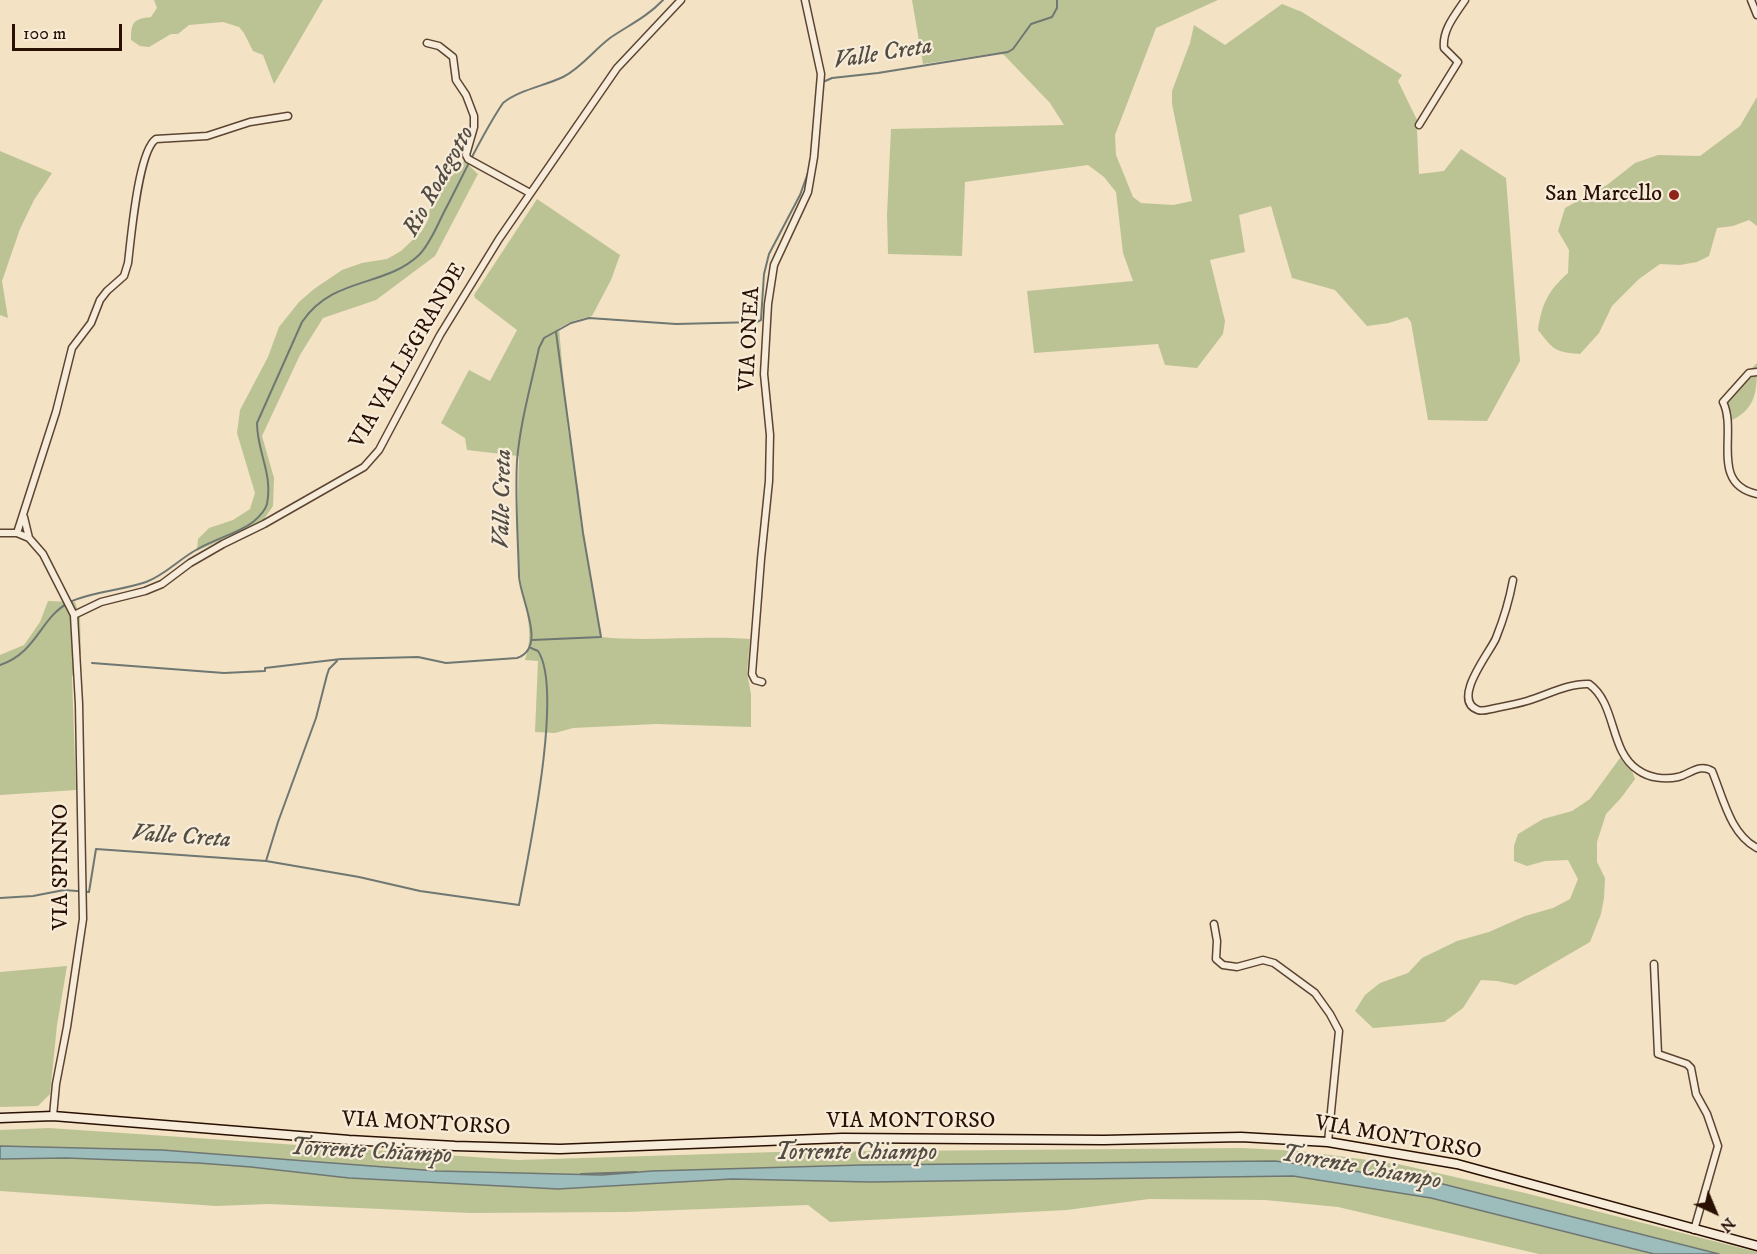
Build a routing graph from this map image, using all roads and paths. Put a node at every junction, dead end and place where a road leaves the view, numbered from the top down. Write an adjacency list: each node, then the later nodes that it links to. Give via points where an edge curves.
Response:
1 (681, 0): 9 (street, VIA VALLEGRANDE, via 617,68)
2 (805, 0): 18 (street, VIA ONEA, via 821,74 808,192 774,265 768,304 764,374 770,435 769,481 752,674)
3 (1465, 0): 8 (street, via 1443,41 1444,48 1458,62)
4 (1751, 0): 5 (street)
5 (1757, 15)
6 (426, 42): 9 (street, via 453,57 456,80 474,116 466,155)
7 (288, 116): 12 (street, via 250,122 207,136 156,139 150,143 140,176 124,276 100,300 91,323 72,348)
8 (1419, 125)
9 (530, 194): 17 (street, VIA VALLEGRANDE, via 469,286 379,450 364,467 222,544 162,585 101,602)
10 (1757, 372): 11 (street, via 1749,373 1723,402 1728,412 1730,474 1737,484)
11 (1757, 494)
12 (24, 517): 14 (street); 15 (street)
13 (0, 533): 14 (street)
14 (17, 533): 15 (street)
15 (28, 538): 17 (street, via 42,554)
16 (1513, 580): 19 (street, via 1508,608 1493,645 1475,671 1471,705 1484,711 1589,684 1601,695 1627,761 1649,776 1662,778 1678,777 1698,768 1712,771 1735,828)
17 (74, 615): 22 (street, VIA SPINNO, via 83,919)
18 (762, 682)
19 (1757, 848)
20 (1214, 924): 24 (street, via 1216,959 1223,965 1237,967 1263,960 1274,963 1315,993 1339,1031)
21 (1654, 964): 25 (street, via 1658,1054 1691,1068 1696,1094 1718,1146)
22 (53, 1116): 23 (main road, VIA MONTORSO); 24 (main road, VIA MONTORSO, via 349,1140 548,1149 842,1138 1240,1137)
23 (0, 1118)
24 (1328, 1142): 25 (main road, VIA MONTORSO, via 1457,1164)
25 (1694, 1230): 26 (main road, VIA MONTORSO)
26 (1757, 1246)

